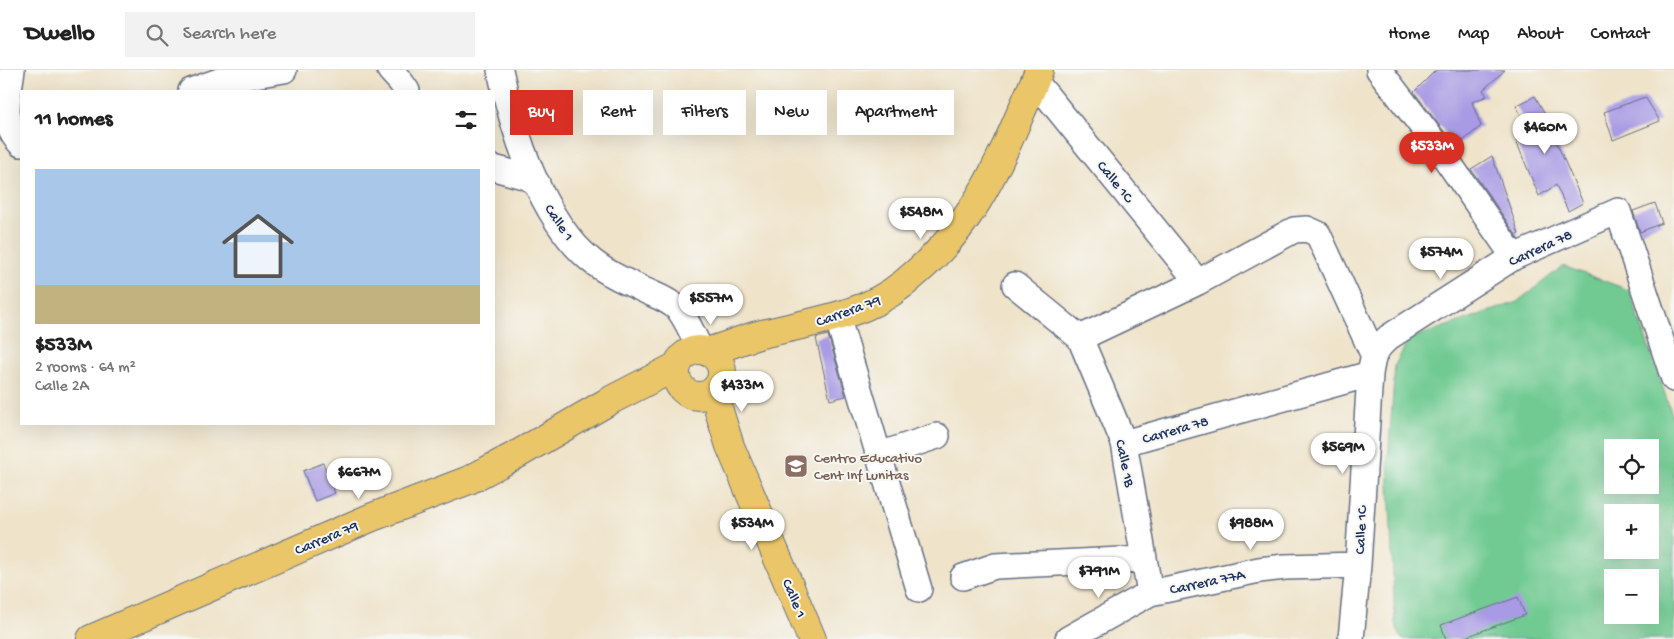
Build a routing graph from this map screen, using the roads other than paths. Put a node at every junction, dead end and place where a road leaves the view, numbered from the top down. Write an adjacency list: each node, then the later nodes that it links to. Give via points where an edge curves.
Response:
1 (12, 70): 9 (street, via 2,117 7,130)
2 (284, 70): 7 (street, via 219,81)
3 (390, 70): 8 (street)
4 (500, 70): 11 (street, Calle 1, via 519,140)
5 (1378, 70): 12 (street, via 1435,143)
6 (1037, 75): 13 (street, Calle 1C); 15 (main road, Carrera 79, via 989,183 955,234 931,260 890,295)
7 (194, 90)
8 (406, 90)
9 (20, 143)
10 (495, 168): 11 (street)
11 (537, 183): 18 (street, Calle 1, via 554,216 583,253 606,271 678,308 685,322)
12 (1514, 257): 17 (street, Carrera 78); 19 (street, Carrera 78, via 1618,211)
13 (1198, 282): 16 (street); 17 (street, via 1294,230 1307,229 1318,234)
14 (1015, 285): 16 (street)
15 (837, 316): 18 (main road, Carrera 79, via 744,340); 22 (street)
16 (1080, 338): 21 (street, Calle 1B)
17 (1378, 355): 21 (street, Carrera 78); 24 (street, Calle 1C)
18 (697, 370): 28 (main road, Carrera 79, via 637,386 469,480 370,518); 29 (main road, Calle 1, via 719,410 730,446)
19 (1674, 379)
20 (937, 436): 22 (street)
21 (1124, 443): 23 (street, Calle 1B)
22 (878, 455): 26 (street)
23 (1143, 559): 25 (street, via 996,566); 27 (street, Calle 1B)
24 (1358, 565): 27 (street, Carrera 77A, via 1276,568); 31 (street, Calle 1C)
25 (963, 578)
26 (919, 589)
27 (1150, 593): 30 (street, Carrera 77A)
28 (91, 639)
29 (812, 639)
30 (1068, 639)
31 (1351, 639)

